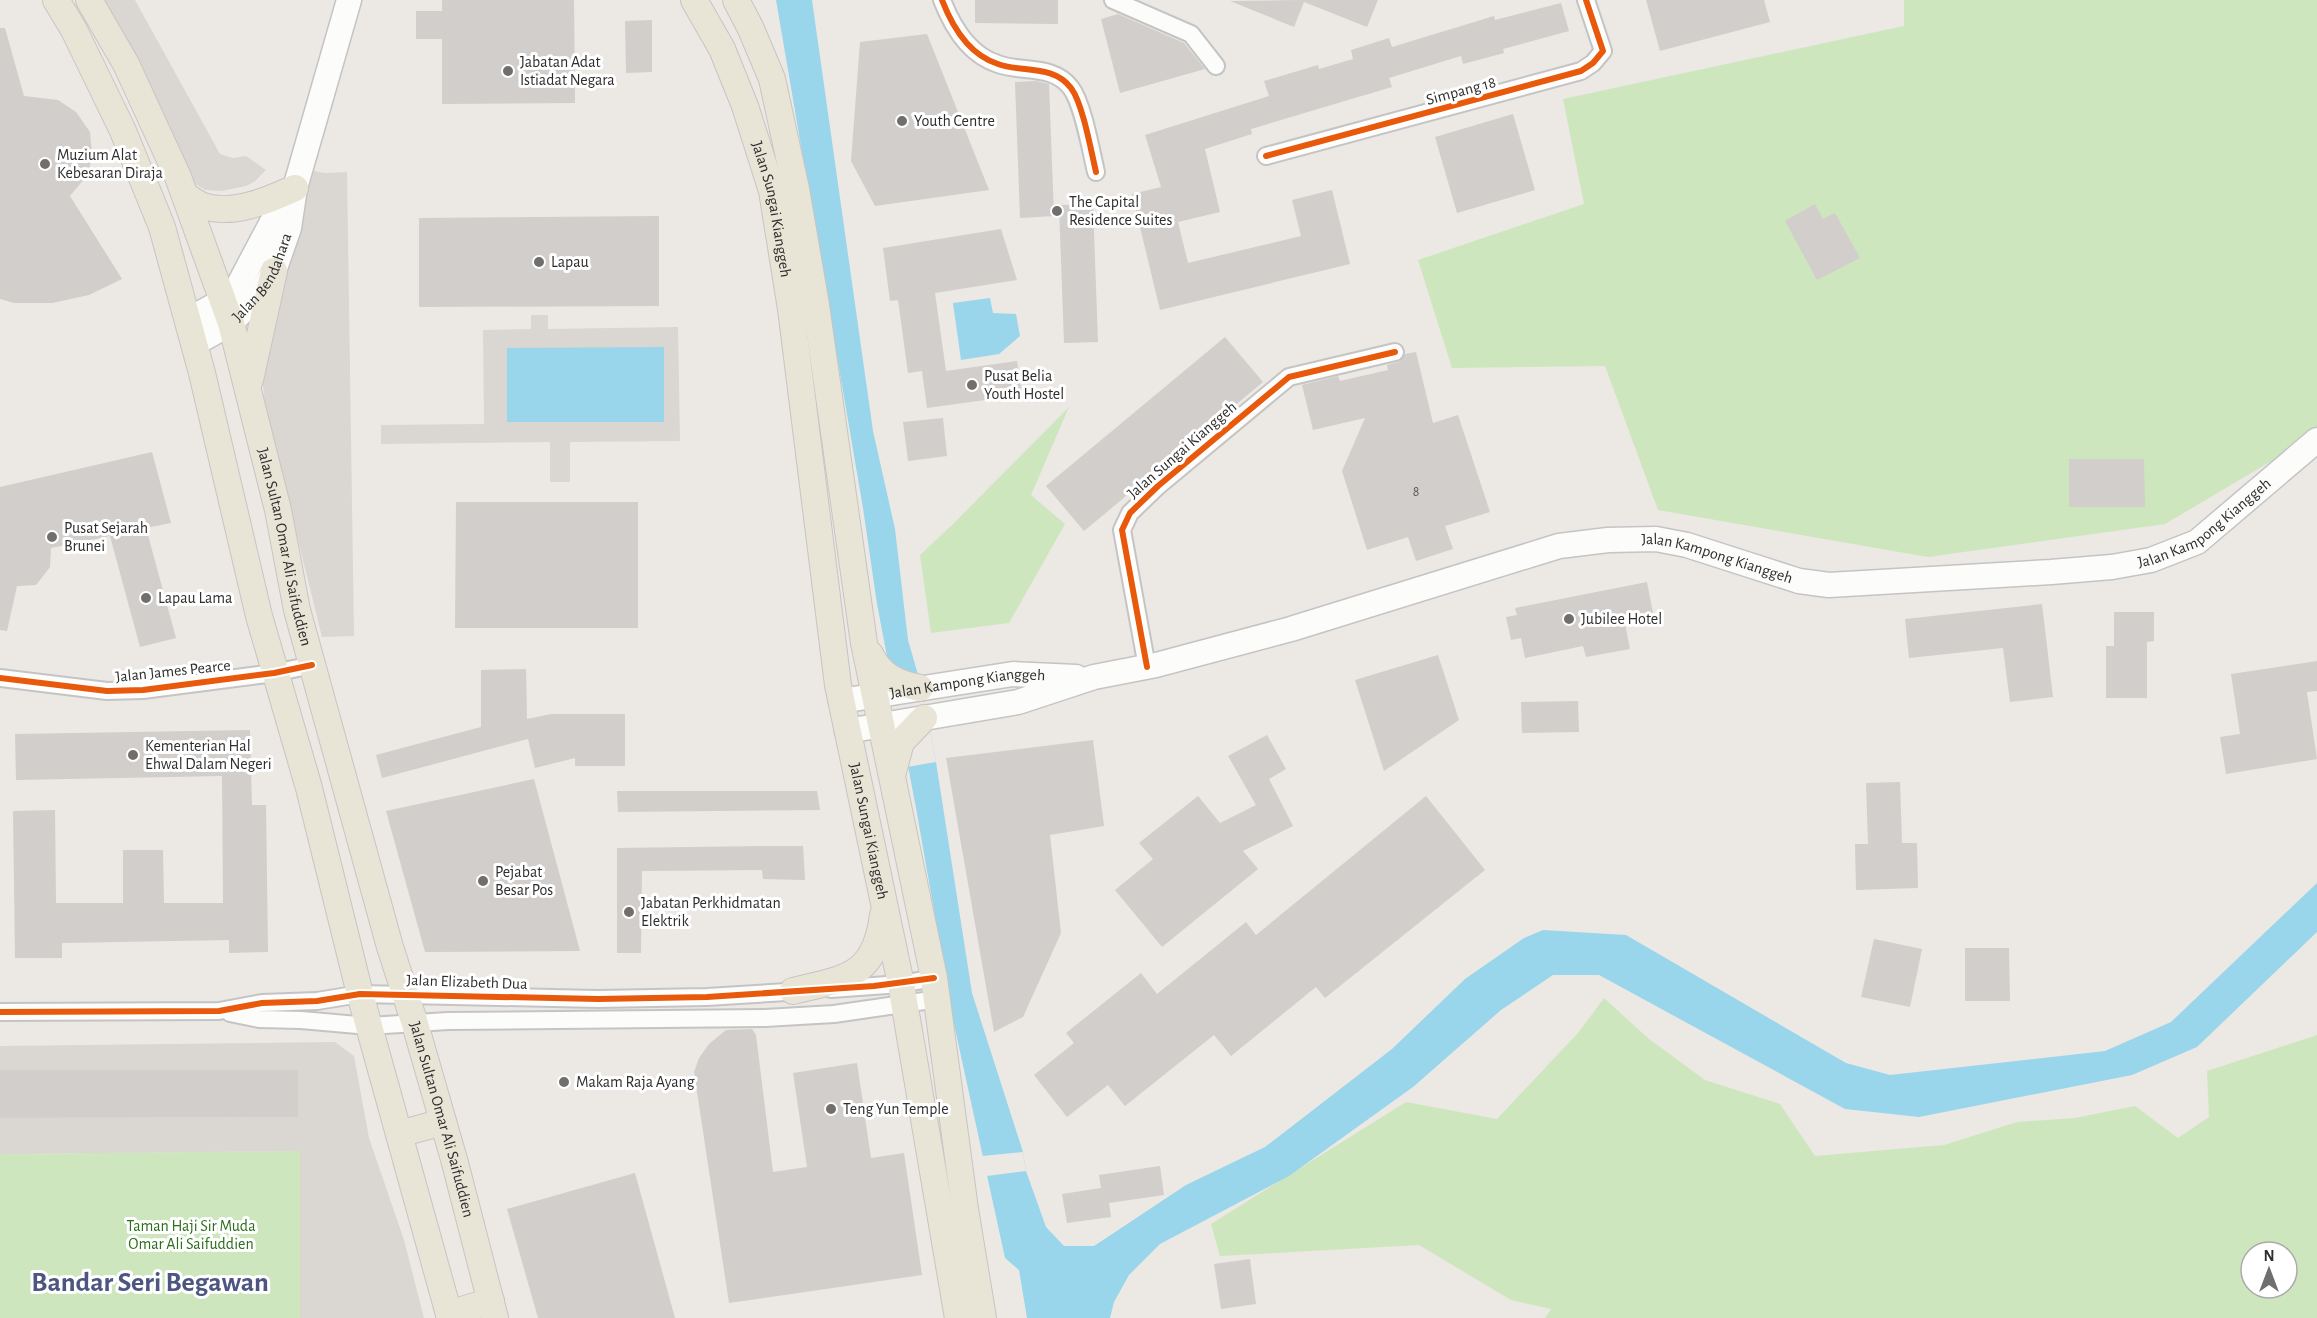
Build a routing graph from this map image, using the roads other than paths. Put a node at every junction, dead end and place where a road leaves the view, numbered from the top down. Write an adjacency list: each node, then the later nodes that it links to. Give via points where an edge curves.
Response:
1 (56, 0): 16 (main road, via 135,160 162,227)
2 (89, 0): 13 (main road, Jalan Sultan Omar Ali Saifuddien, via 126,64)
3 (350, 0): 12 (main road, Jalan Bendahara)
4 (694, 0): 27 (main road, Jalan Sungai Kianggeh, via 726,59 772,191)
5 (736, 0): 26 (main road, Jalan Sungai Kianggeh, via 772,79 790,156 816,305 864,643)
6 (942, 0): 11 (street, via 970,47 997,64 1057,76 1071,88)
7 (1113, 0): 9 (street, via 1191,34)
8 (1586, 0): 10 (street, Simpang 18, via 1603,51 1581,71)
9 (1216, 66)
10 (1266, 156)
11 (1096, 172)
12 (296, 188): 13 (main road, via 240,207 203,206); 14 (main road, Jalan Bendahara, via 289,228); 15 (main road, Jalan Bendahara, via 272,222)
13 (186, 196): 15 (main road, Jalan Sultan Omar Ali Saifuddien)
14 (274, 271): 15 (main road, Jalan Bendahara, via 262,291); 18 (main road)
15 (228, 312): 16 (main road, Jalan Bendahara); 18 (main road, Jalan Sultan Omar Ali Saifuddien)
16 (191, 332): 22 (main road)
17 (1395, 352): 21 (street, Jalan Sungai Kianggeh, via 1289,377 1130,513 1122,530)
18 (248, 386): 20 (main road, Jalan Sultan Omar Ali Saifuddien)
19 (2317, 440): 21 (main road, Jalan Kampong Kianggeh, via 2197,542 2151,560 2051,572 1829,585 1799,581 1687,545 1656,539 1608,540 1559,546 1312,622)
20 (312, 665): 22 (street, Jalan James Pearce); 35 (main road, Jalan Sultan Omar Ali Saifuddien)
21 (1147, 667): 23 (main road, Jalan Kampong Kianggeh)
22 (274, 673): 24 (street, Jalan James Pearce, via 107,691); 34 (main road, via 309,788)
23 (1094, 677): 25 (main road, Jalan Kampong Kianggeh, via 1012,674); 28 (main road, Jalan Kampong Kianggeh, via 1018,702)
24 (0, 678)
25 (930, 686): 26 (main road)
26 (886, 689): 27 (main road, Jalan Kampong Kianggeh); 29 (main road, Jalan Sungai Kianggeh)
27 (842, 701): 30 (main road, Jalan Sungai Kianggeh)
28 (934, 716): 29 (main road)
29 (893, 730): 30 (main road, Jalan Kampong Kianggeh); 32 (main road, Jalan Sungai Kianggeh, via 892,778)
30 (847, 731): 31 (main road, Jalan Sungai Kianggeh)
31 (884, 902): 33 (main road, via 875,950 864,965 847,978); 36 (main road, Jalan Sungai Kianggeh)
32 (936, 989): 36 (street, Jalan Elizabeth Dua); 46 (main road, Jalan Sungai Kianggeh)
33 (793, 991): 35 (street, Jalan Elizabeth Dua, via 598,999); 36 (street, Jalan Elizabeth Dua)
34 (360, 994): 35 (street, Jalan Elizabeth Dua); 37 (street, Jalan Elizabeth Dua); 40 (main road)
35 (406, 994): 39 (main road, Jalan Sultan Omar Ali Saifuddien)
36 (903, 994): 39 (street, Jalan Elizabeth Dua, via 834,1014 776,1018); 45 (main road, Jalan Sungai Kianggeh)
37 (219, 1011): 38 (street, Jalan Elizabeth Dua); 40 (street, Jalan Elizabeth Dua, via 259,1019)
38 (0, 1012)
39 (415, 1024): 40 (street, Jalan Elizabeth Dua); 41 (main road, Jalan Sultan Omar Ali Saifuddien)
40 (369, 1026): 42 (main road)
41 (443, 1122): 42 (main road); 43 (main road, Jalan Sultan Omar Ali Saifuddien)
42 (399, 1134): 44 (main road)
43 (493, 1310): 44 (main road)
44 (450, 1316)
45 (958, 1318)
46 (983, 1318)

